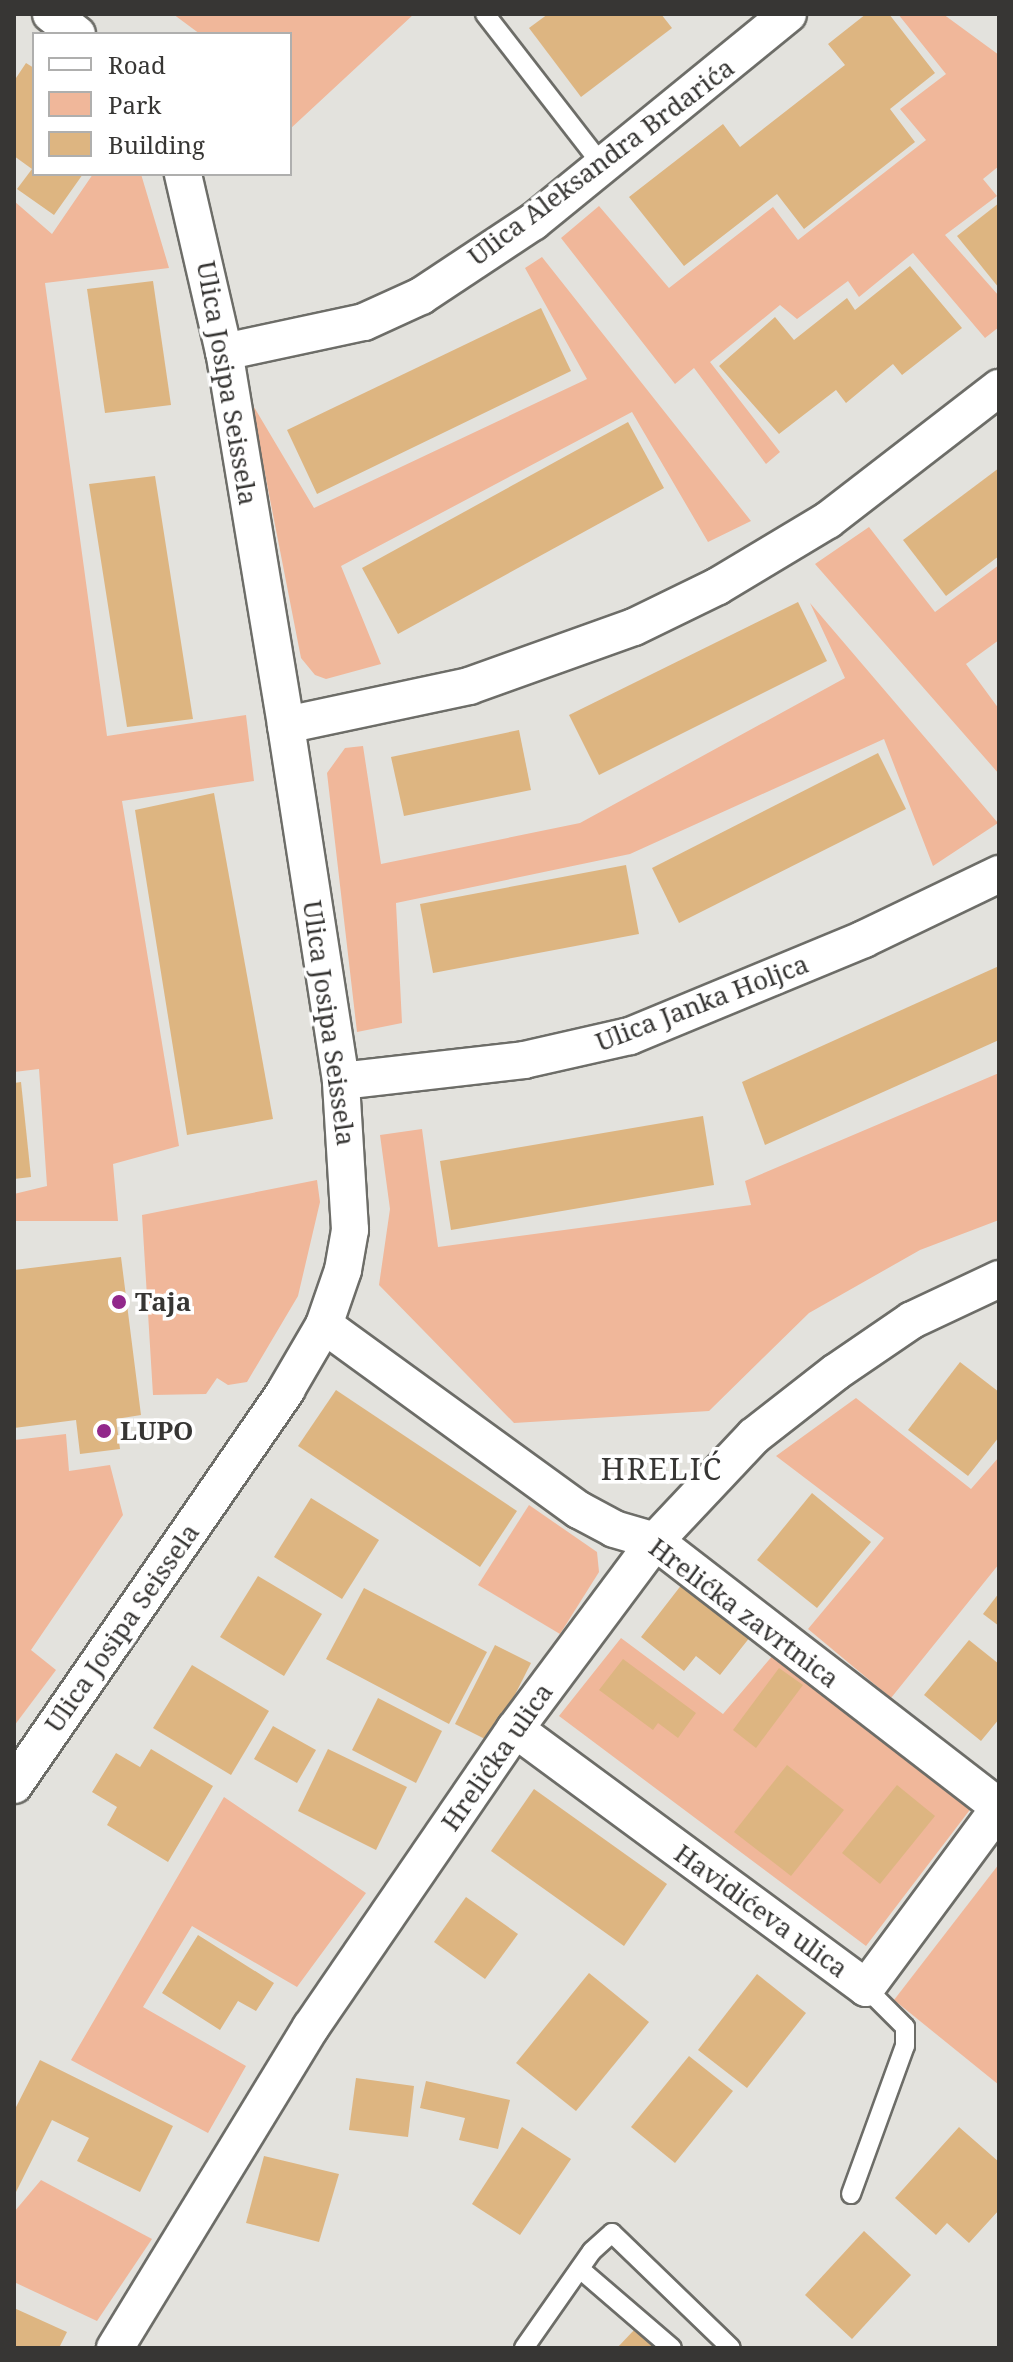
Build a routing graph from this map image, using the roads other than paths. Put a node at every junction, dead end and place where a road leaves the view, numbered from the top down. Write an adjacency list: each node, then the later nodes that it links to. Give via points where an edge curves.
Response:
1 (51, 14): 4 (street)
2 (485, 14): 5 (lane)
3 (788, 14): 5 (street, Ulica Aleksandra Brdarića)
4 (74, 32)
5 (603, 166): 7 (street, Ulica Aleksandra Brdarića, via 533,222 421,296 364,322)
6 (183, 176): 7 (street, Ulica Josipa Seissela)
7 (224, 352): 9 (street, Ulica Josipa Seissela)
8 (999, 388): 9 (street, via 818,526 718,586 634,627 469,686)
9 (286, 725): 11 (street, Ulica Josipa Seissela)
10 (999, 874): 11 (street, Ulica Janka Holjca, via 864,939 630,1036 524,1060)
11 (341, 1081): 13 (street, Ulica Josipa Seissela, via 350,1230)
12 (999, 1279): 14 (street, Hrelićka ulica, via 912,1320 836,1372 754,1436)
13 (324, 1325): 14 (street, Hrelićka zavrtnica, via 579,1510 614,1529); 16 (street, Ulica Josipa Seissela, via 286,1390)
14 (655, 1541): 15 (street, Hrelićka ulica); 17 (street, Hrelićka zavrtnica)
15 (515, 1729): 18 (street, Havidićeva ulica); 21 (street, Hrelićka ulica, via 311,2027)
16 (14, 1785)
17 (999, 1807): 18 (street, Havidićeva ulica)
18 (866, 1988): 19 (lane, via 905,2027 905,2046)
19 (851, 2194)
20 (580, 2269): 22 (lane); 23 (lane); 24 (lane, via 612,2233 619,2236)
21 (115, 2348)
22 (524, 2348)
23 (672, 2348)
24 (731, 2348)

